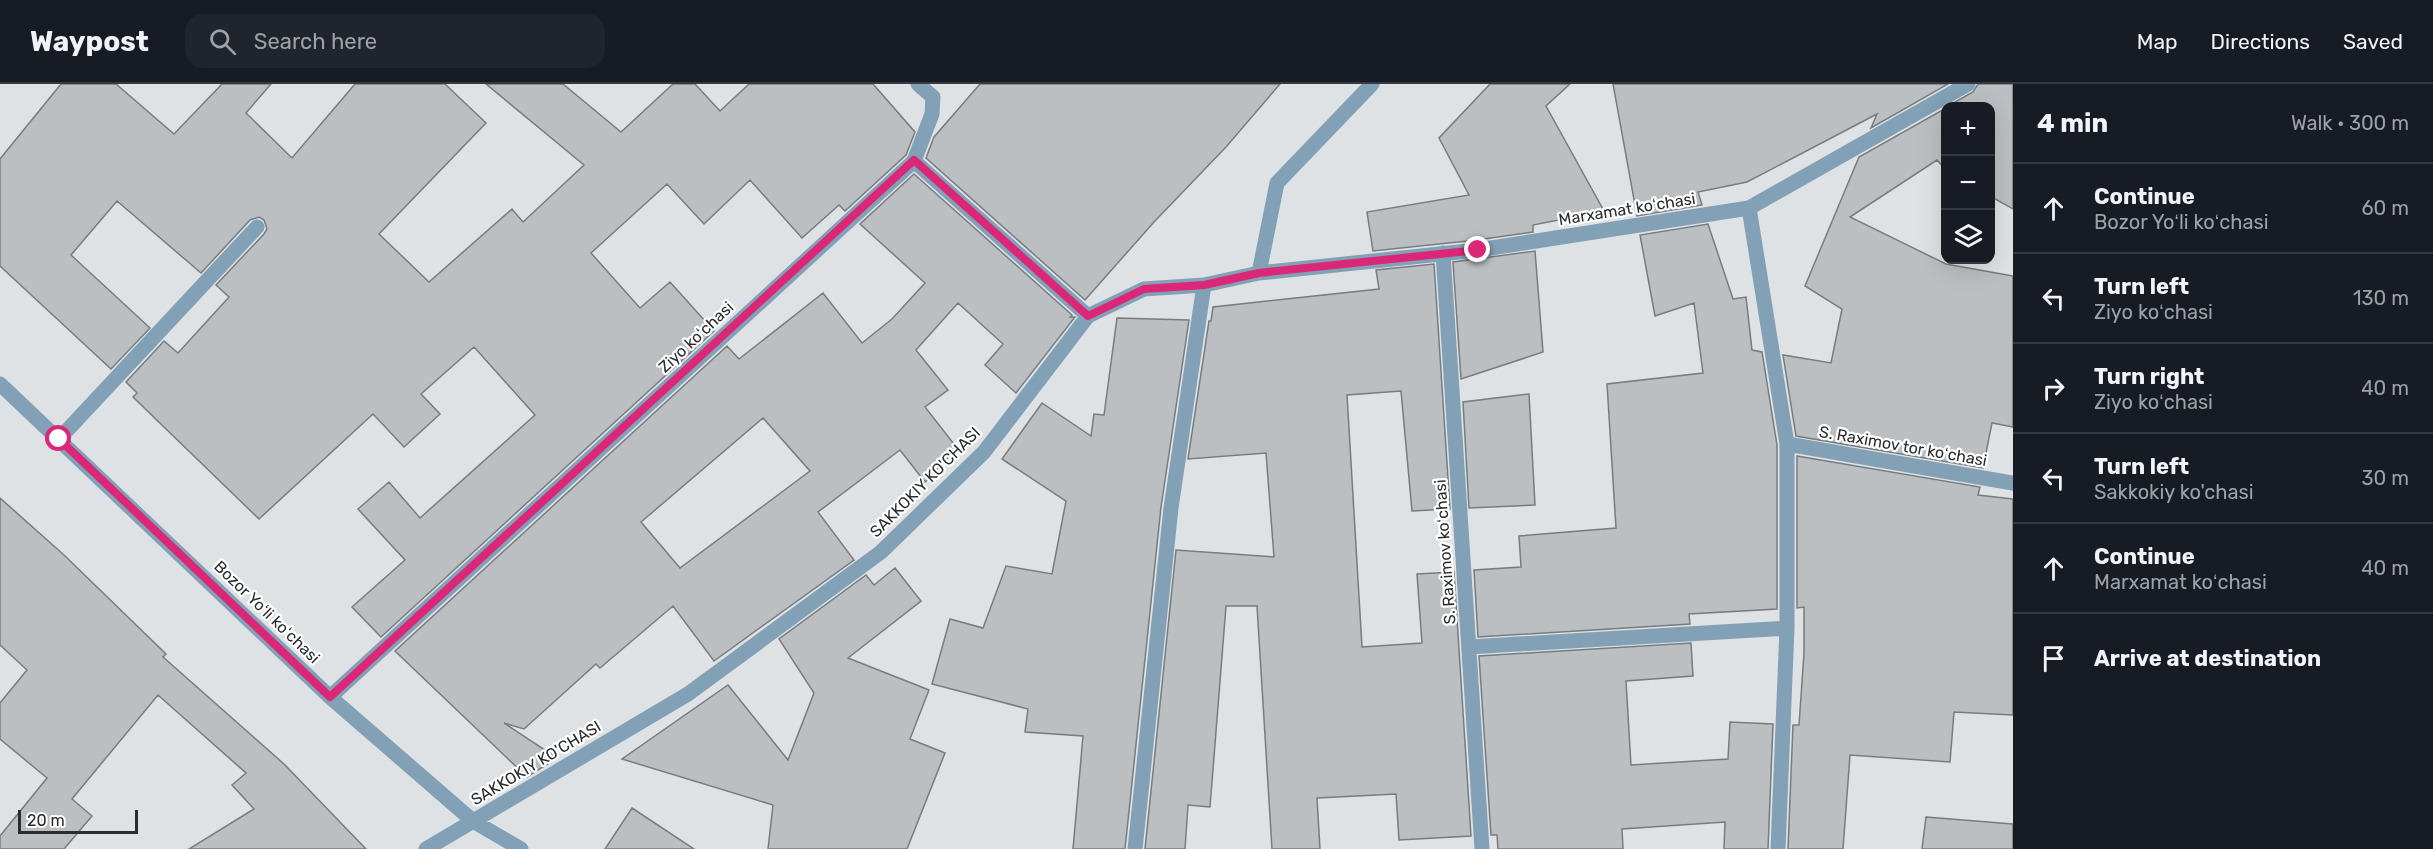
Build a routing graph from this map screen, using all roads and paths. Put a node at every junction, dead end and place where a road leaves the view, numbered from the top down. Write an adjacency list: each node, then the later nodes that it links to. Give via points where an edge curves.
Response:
1 (918, 84): 4 (street, via 933,97 932,114)
2 (1372, 84): 8 (street, via 1277,183)
3 (1968, 84): 5 (street, Marxamat koʻchasi)
4 (914, 160): 10 (street); 17 (street, Ziyo koʻchasi)
5 (1749, 208): 7 (street, Marxamat koʻchasi); 13 (street)
6 (257, 227): 12 (street)
7 (1443, 253): 8 (street, Marxamat koʻchasi); 16 (street, S. Raximov koʻchasi)
8 (1259, 273): 9 (street, SAKKOKIY KO'CHASI)
9 (1204, 285): 10 (street, SAKKOKIY KO'CHASI, via 1144,289); 21 (street, via 1171,508)
10 (1088, 316): 18 (street, SAKKOKIY KO'CHASI, via 984,452 882,552 688,694)
11 (0, 384): 12 (street, Bozor Yoʻli koʻchasi)
12 (59, 439): 17 (street, Bozor Yoʻli koʻchasi)
13 (1787, 444): 14 (street, S. Raximov tor koʻchasi); 15 (street)
14 (2013, 483)
15 (1786, 628): 16 (street); 23 (street)
16 (1469, 647): 22 (street, S. Raximov koʻchasi)
17 (330, 697): 18 (street, Bozor Yoʻli koʻchasi)
18 (473, 821): 19 (street, SAKKOKIY KO'CHASI); 20 (street, Bozor Yoʻli koʻchasi)
19 (426, 849)
20 (521, 849)
21 (1136, 849)
22 (1482, 849)
23 (1778, 849)

